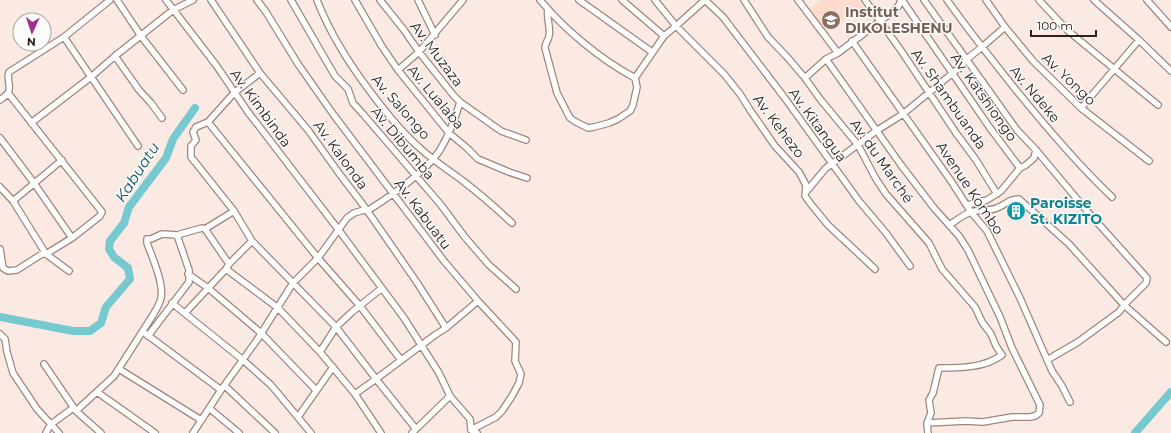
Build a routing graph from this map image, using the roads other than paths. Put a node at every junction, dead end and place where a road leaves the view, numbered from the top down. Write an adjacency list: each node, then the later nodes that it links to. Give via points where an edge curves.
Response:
1 (110, 0): 37 (street)
2 (117, 0): 35 (street)
3 (166, 0): 29 (street, Av. Kimbinda)
4 (193, 0): 29 (street)
5 (211, 0): 50 (street, Av. Kalonda)
6 (257, 0): 84 (street, Av. Kabuatu, via 307,77)
7 (291, 0): 79 (street, Av. Dibumba, via 335,76 348,89 353,103)
8 (317, 0): 74 (street, Av. Salongo, via 340,48 356,73 407,136)
9 (355, 0): 47 (street, Av. Lualaba)
10 (380, 0): 41 (street, Av. Muzaza)
11 (418, 0): 34 (street)
12 (463, 0): 34 (street)
13 (540, 0): 28 (street)
14 (579, 0): 42 (street)
15 (622, 0): 36 (street)
16 (655, 0): 31 (street, Av. Kehezo)
17 (705, 0): 31 (street); 77 (street, Av. Kitangua, via 723,17)
18 (744, 0): 54 (street, Av. du Marché, via 768,37)
19 (798, 0): 43 (street)
20 (865, 0): 30 (street, Av. Shambuanda)
21 (901, 0): 30 (street, via 896,9); 51 (street, Av. Katshiongo)
22 (924, 0): 46 (street)
23 (947, 0): 40 (street, Av. Ndeke)
24 (986, 0): 32 (street, Av. Yongo)
25 (1039, 0): 48 (street, via 1067,30)
26 (1094, 0): 38 (street)
27 (1147, 0): 33 (street)
28 (548, 9): 53 (street, via 586,45); 53 (street, via 549,35 545,48 557,93 570,118 588,128 609,123 626,115 633,105 637,86)
29 (174, 10): 35 (street); 57 (street, Av. Kimbinda)
30 (880, 21): 39 (street); 58 (street, Av. Shambuanda)
31 (676, 26): 36 (street); 83 (street, Av. Kehezo, via 728,79 775,146 799,172 806,185)
32 (1005, 27): 40 (street); 62 (street, Av. Yongo, via 1033,61)
33 (1171, 27)
34 (434, 34): 41 (street)
35 (141, 36): 44 (street); 55 (street)
36 (664, 36): 42 (street)
37 (64, 37): 52 (street); 56 (street, via 9,72)
38 (1139, 40): 48 (street); 49 (street)
39 (852, 41): 43 (street); 63 (street, Avenue Kombo)
40 (982, 47): 46 (street); 86 (street, Av. Ndeke, via 1038,118)
41 (419, 52): 47 (street); 60 (street, Av. Muzaza)
42 (652, 52): 53 (street)
43 (838, 53): 45 (street)
44 (115, 56): 52 (street); 64 (street)
45 (826, 59): 54 (street); 67 (street)
46 (967, 59): 51 (street); 73 (street, via 1017,130)
47 (398, 70): 68 (street, Av. Lualaba)
48 (1114, 70): 61 (street); 62 (street)
49 (1171, 71)
50 (260, 73): 57 (street); 90 (street, Av. Kalonda, via 308,130)
51 (952, 73): 58 (street); 78 (street, Av. Katshiongo)
52 (91, 77): 66 (street); 72 (street)
53 (634, 78)
54 (805, 78): 71 (street, Av. du Marché)
55 (183, 90)
56 (8, 92): 59 (street); 66 (street)
57 (234, 93): 65 (street); 95 (street, Av. Kimbinda)
58 (929, 93): 63 (street); 85 (street, Av. Shambuanda)
59 (0, 100)
60 (460, 102): 68 (street); 70 (street, Av. Muzaza, via 501,131)
61 (1158, 105)
62 (1081, 108): 76 (street, Av. Yongo)
63 (903, 114): 67 (street); 88 (street, Avenue Kombo)
64 (162, 118)
65 (208, 122): 89 (street, via 194,129 196,140 191,146 190,154); 101 (street)
66 (31, 123): 75 (street)
67 (876, 131): 71 (street); 93 (street)
68 (449, 133): 74 (street); 80 (street, Av. Lualaba, via 478,159)
69 (0, 138): 81 (street)
70 (526, 140)
71 (858, 145): 77 (street); 143 (street, Av. du Marché, via 886,194 929,244 942,269 975,307 1002,355 974,366 939,368 933,394 929,400 931,413)
72 (138, 146)
73 (1036, 150): 78 (street, via 1034,158); 113 (street, via 1147,278 1146,283)
74 (433, 158): 79 (street); 92 (street, Av. Salongo)
75 (62, 160): 81 (street); 97 (street, via 102,212)
76 (1149, 162)
77 (832, 164): 83 (street); 102 (street, Av. Kitangua)
78 (1020, 168): 85 (street)
79 (416, 176): 84 (street); 110 (street, Av. Dibumba, via 489,265)
80 (527, 178)
81 (34, 183): 87 (street); 97 (street)
82 (0, 187): 87 (street)
83 (805, 192): 104 (street, Av. Kehezo, via 805,196 828,225)
84 (393, 194): 90 (street); 111 (street, Av. Kabuatu)
85 (997, 194): 88 (street, via 987,200)
86 (1112, 197)
87 (13, 201): 100 (street)
88 (967, 205): 91 (street, Avenue Kombo)
89 (234, 211): 94 (street); 98 (street)
90 (367, 211): 95 (street, via 354,213); 118 (street, Av. Kalonda)
91 (971, 212): 93 (street); 113 (street, via 992,210 1019,199 1069,244); 128 (street, Avenue Kombo, via 987,231)
92 (512, 223)
93 (949, 225): 143 (street, via 968,250 1041,407 1035,416 1030,417 983,422)
94 (205, 229): 96 (street); 103 (street)
95 (338, 229): 101 (street); 109 (street, Av. Kimbinda)
96 (177, 235): 106 (street, via 189,270); 119 (street, via 162,234 147,239 161,287 161,298)
97 (72, 238): 100 (street)
98 (252, 241): 103 (street); 107 (street)
99 (0, 249): 100 (street, via 2,266 8,271 17,270)
100 (46, 254): 105 (street)
101 (318, 258): 107 (street); 114 (street)
102 (910, 266)
103 (228, 267): 108 (street); 115 (street)
104 (875, 270)
105 (69, 271)
106 (188, 274): 108 (street); 112 (street, via 184,290)
107 (293, 283): 115 (street); 117 (street)
108 (208, 288): 116 (street); 120 (street)
109 (382, 288): 114 (street); 124 (street, Av. Kimbinda)
110 (516, 289)
111 (478, 301): 118 (street); 145 (street, Av. Kabuatu, via 516,342 516,361 521,374 519,383 502,411)
112 (172, 303): 116 (street); 122 (street)
113 (1124, 305): 123 (street); 128 (street, via 1104,325)
114 (360, 306): 117 (street); 127 (street)
115 (278, 308): 120 (street); 125 (street)
116 (185, 313): 126 (street)
117 (336, 327): 125 (street); 132 (street)
118 (446, 328): 124 (street)
119 (142, 332): 122 (street); 131 (street)
120 (261, 333): 126 (street); 134 (street)
121 (0, 334): 144 (street, via 5,339 13,373)
122 (148, 336): 133 (street)
123 (1166, 342)
124 (422, 344): 127 (street); 137 (street, Av. Kimbinda)
125 (320, 352): 130 (street)
126 (243, 360): 133 (street); 141 (street, via 271,385)
127 (401, 360): 132 (street)
128 (1047, 360): 138 (street, Avenue Kombo)
129 (44, 364): 140 (street)
130 (333, 367): 134 (street); 136 (street)
131 (119, 369): 135 (street); 142 (street)
132 (376, 379): 136 (street); 146 (street)
133 (223, 388): 139 (street); 153 (street)
134 (316, 390): 141 (street)
135 (97, 392): 140 (street); 150 (street)
136 (355, 394): 155 (street)
137 (450, 396): 145 (street, Av. Kimbinda, via 470,419); 146 (street)
138 (1070, 402)
139 (210, 408): 142 (street); 152 (street)
140 (75, 409): 144 (street); 149 (street)
141 (298, 417): 154 (street)
142 (201, 420): 151 (street)
143 (927, 423): 157 (street)
144 (50, 425): 147 (street); 148 (street)
145 (471, 430): 156 (street)
146 (414, 431)
147 (46, 433)
148 (59, 433)
149 (101, 433)
150 (155, 433)
151 (193, 433)
152 (239, 433)
153 (276, 433)
154 (310, 433)
155 (381, 433)
156 (477, 433)
157 (928, 433)

